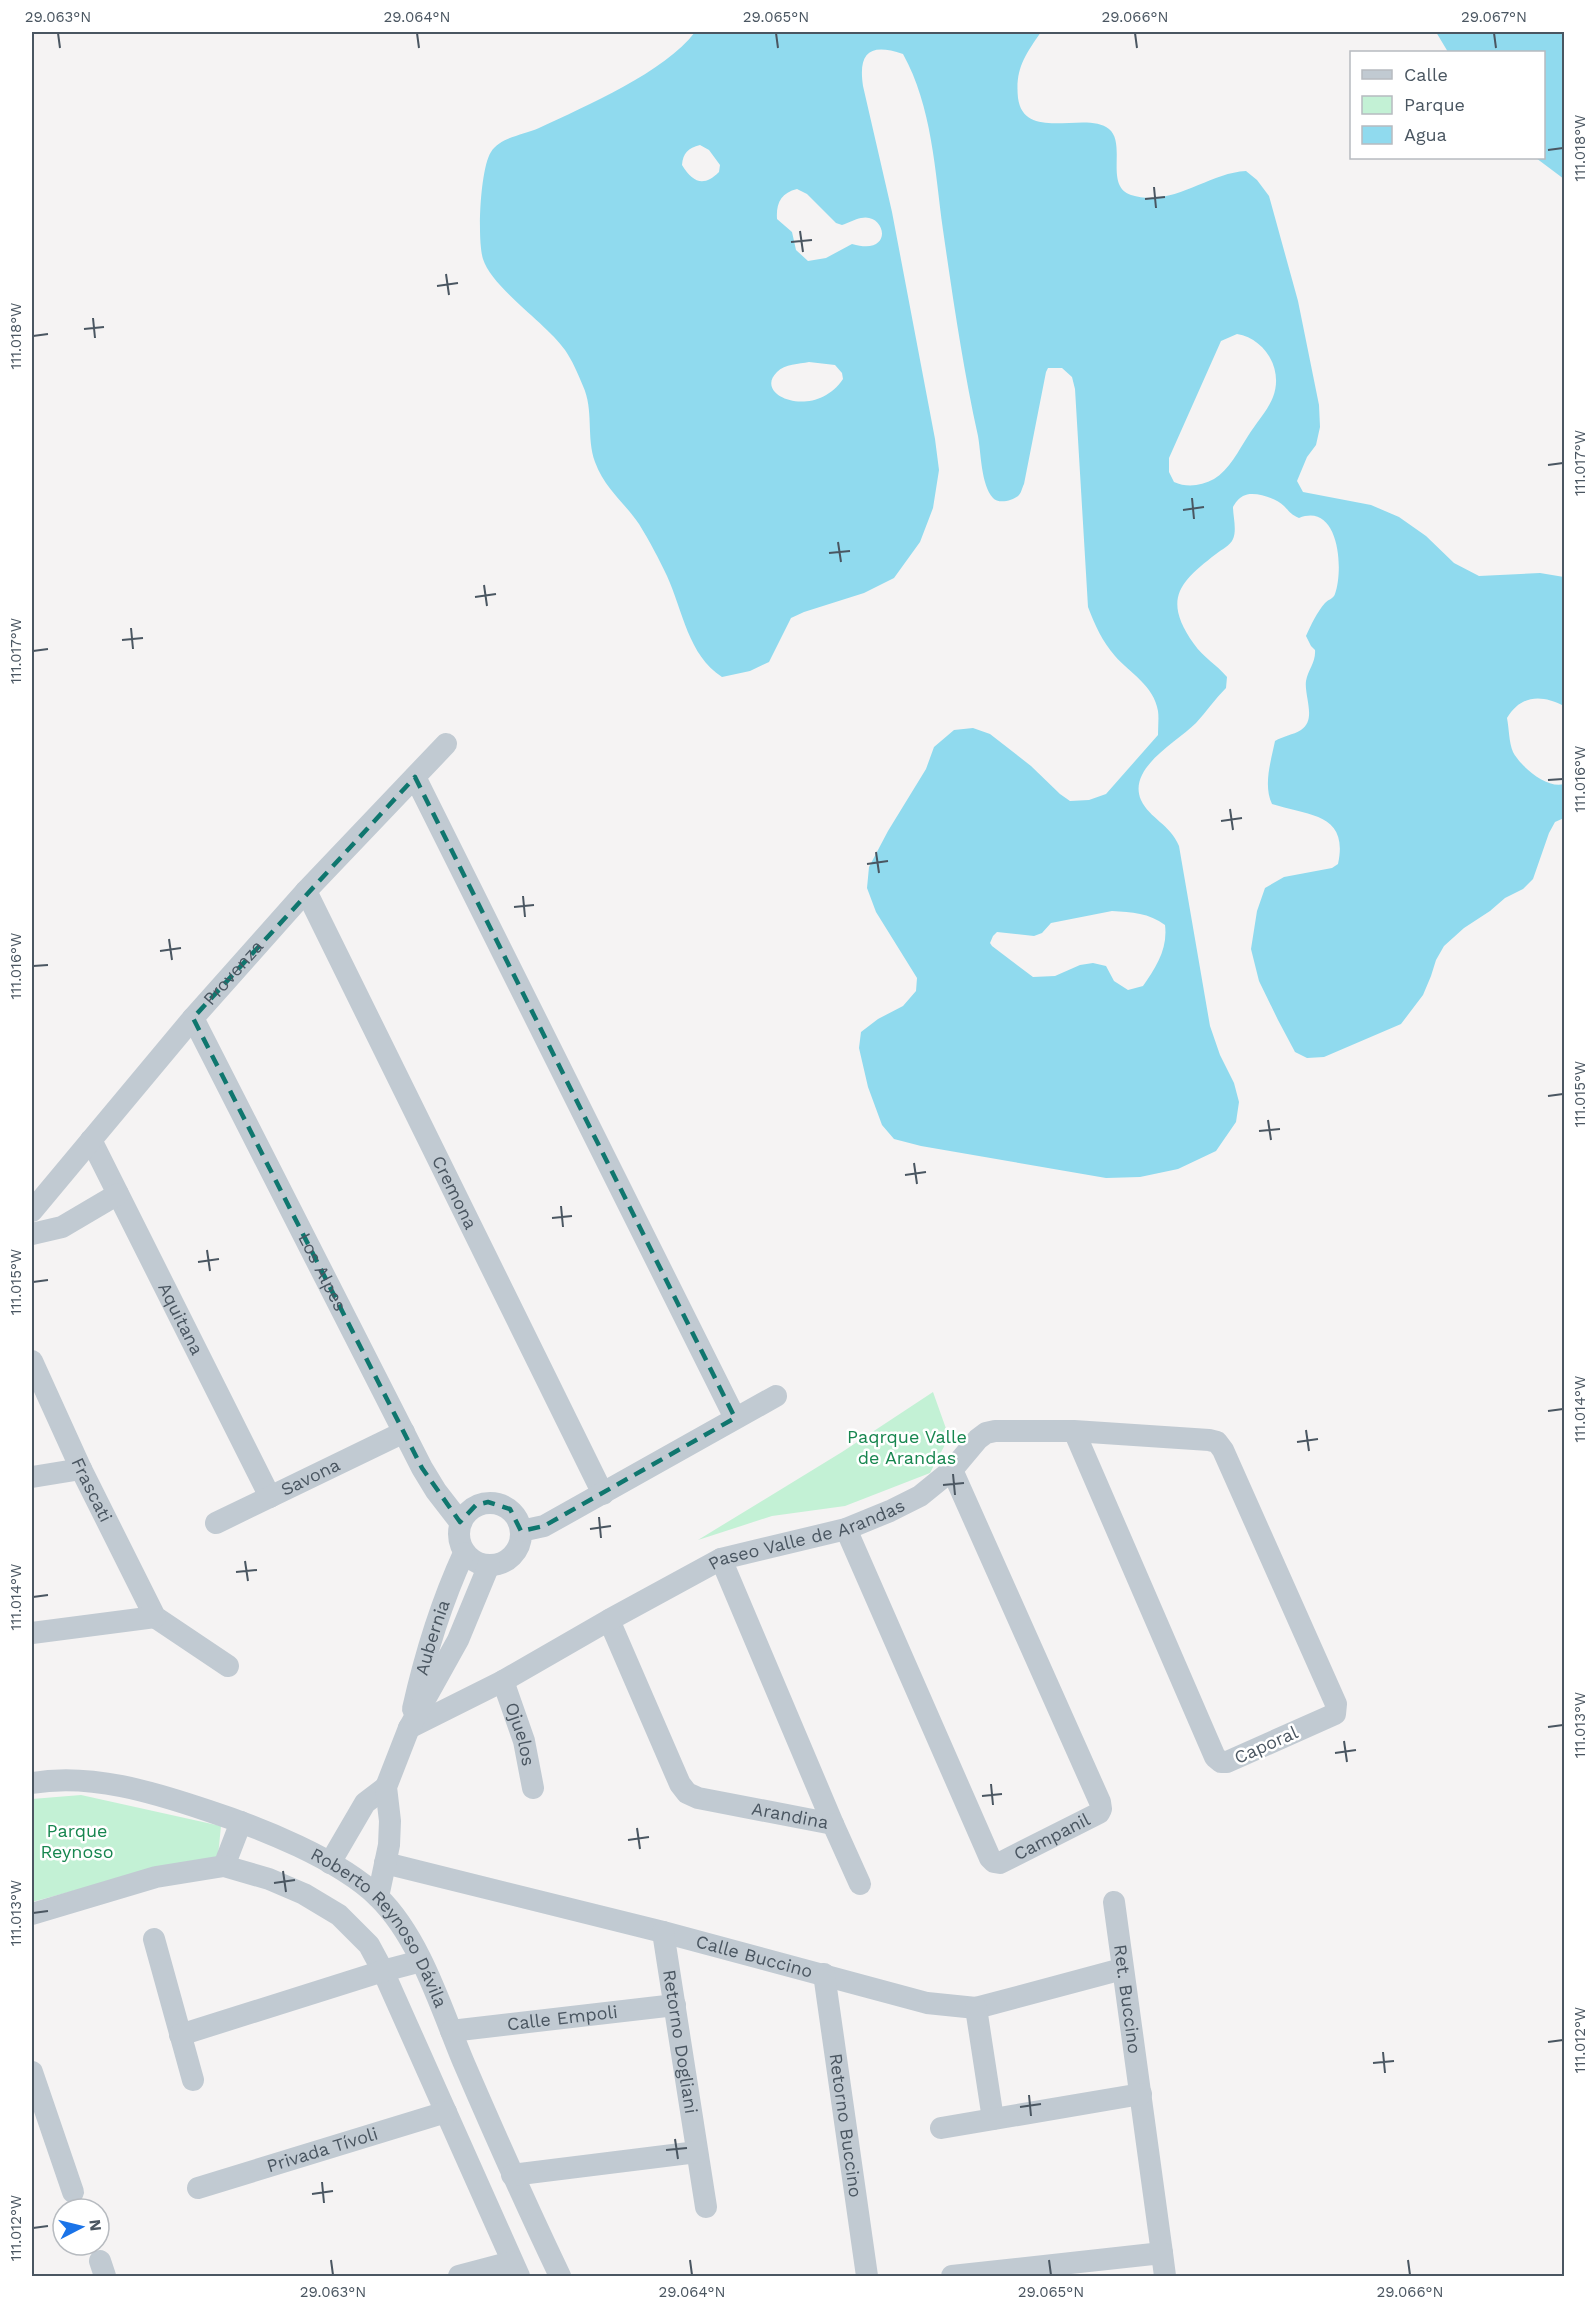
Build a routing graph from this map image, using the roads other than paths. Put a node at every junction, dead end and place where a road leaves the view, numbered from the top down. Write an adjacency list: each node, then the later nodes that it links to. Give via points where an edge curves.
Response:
1 (446, 744): 2 (street, Provenza)
2 (415, 777): 3 (street, Provenza); 11 (street)
3 (306, 891): 4 (street, Provenza); 18 (street, Cremona)
4 (193, 1018): 5 (street, Provenza); 13 (street, Los Alpes)
5 (91, 1140): 6 (street, Aquitana); 7 (street, Provenza)
6 (118, 1194): 8 (street, via 62,1227); 19 (street, Aquitana)
7 (32, 1211)
8 (32, 1234)
9 (32, 1361): 15 (street, Frascati)
10 (776, 1396): 11 (street)
11 (735, 1418): 18 (street)
12 (1074, 1431): 14 (street, Paseo Valle de Arandas); 14 (street, Caporal, via 1215,1757 1227,1762 1335,1714 1337,1709 1223,1450); 16 (street, Paseo Valle de Arandas, via 986,1433)
13 (404, 1432): 19 (street, Savona); 20 (street, Los Alpes, via 436,1491)
14 (1216, 1442)
15 (81, 1469): 17 (street); 27 (street, Frascati)
16 (952, 1470): 22 (street, Paseo Valle de Arandas, via 920,1496); 22 (street, Campanil, via 1100,1802 1099,1813 1000,1863 990,1858)
17 (32, 1477)
18 (603, 1494): 23 (street, via 544,1526)
19 (270, 1497): 21 (street, Savona)
20 (460, 1522): 23 (street, via 476,1505 494,1502 510,1509); 24 (street, via 458,1538)
21 (216, 1523)
22 (846, 1529): 25 (street, Paseo Valle de Arandas)
23 (521, 1531): 26 (street, via 520,1544 513,1555)
24 (464, 1553): 26 (street, via 476,1563); 32 (street, Aubernia, via 434,1629)
25 (721, 1559): 28 (street, Paseo Valle de Arandas); 37 (street, Arandina)
26 (489, 1566): 32 (street, Aubernia, via 458,1640)
27 (155, 1617): 29 (street); 30 (street, Frascati)
28 (609, 1620): 31 (street, Paseo Valle de Arandas); 37 (street, Arandina, via 687,1793)
29 (32, 1633)
30 (228, 1666)
31 (503, 1682): 32 (street, Paseo Valle de Arandas); 35 (street, Ojuelos, via 524,1741)
32 (409, 1728): 34 (street, Aubernia)
33 (32, 1783): 36 (street, Roberto Reynoso Dávila, via 52,1779 111,1784)
34 (386, 1787): 38 (street, Aubernia, via 365,1803); 39 (street, Aubernia, via 390,1821)
35 (533, 1788)
36 (241, 1822): 38 (street, Roberto Reynoso Dávila); 40 (street)
37 (833, 1824): 41 (street)
38 (330, 1863): 42 (street, Roberto Reynoso Dávila)
39 (385, 1863): 42 (street, Aubernia); 45 (street, Calle Buccino)
40 (224, 1866): 44 (street, Roberto Reynoso Dávila, via 156,1877); 49 (street, Roberto Reynoso Dávila, via 304,1894 339,1915 369,1945)
41 (860, 1884)
42 (378, 1897): 47 (street, Roberto Reynoso Dávila, via 398,1920)
43 (1114, 1902): 48 (street, Ret. Buccino)
44 (32, 1914)
45 (663, 1932): 50 (street, Calle Buccino); 51 (street, Retorno Dogliani)
46 (154, 1939): 54 (street)
47 (421, 1961): 49 (street); 53 (street, Roberto Reynoso Dávila)
48 (1122, 1969): 52 (street, Calle Buccino); 57 (street, Ret. Buccino)
49 (373, 1974): 54 (street); 58 (street, Roberto Reynoso Dávila)
50 (824, 1974): 52 (street, Calle Buccino, via 901,1998); 70 (street, Retorno Buccino)
51 (675, 2005): 53 (street, Calle Empoli); 61 (street, Retorno Dogliani)
52 (976, 2008): 59 (street)
53 (451, 2031): 62 (street, Roberto Reynoso Dávila)
54 (180, 2035): 56 (street)
55 (32, 2072): 64 (street)
56 (193, 2080)
57 (1142, 2094): 59 (street); 66 (street, Ret. Buccino)
58 (446, 2112): 63 (street, Privada Tívoli); 67 (street, Roberto Reynoso Dávila)
59 (993, 2119): 60 (street)
60 (941, 2128)
61 (697, 2152): 62 (street); 65 (street, Retorno Dogliani)
62 (513, 2175): 69 (street, Roberto Reynoso Dávila)
63 (198, 2187)
64 (73, 2192)
65 (706, 2207)
66 (1162, 2253): 71 (street); 72 (street)
67 (515, 2269): 68 (street)
68 (459, 2277)
69 (560, 2277)
70 (867, 2277)
71 (952, 2277)
72 (1165, 2277)

